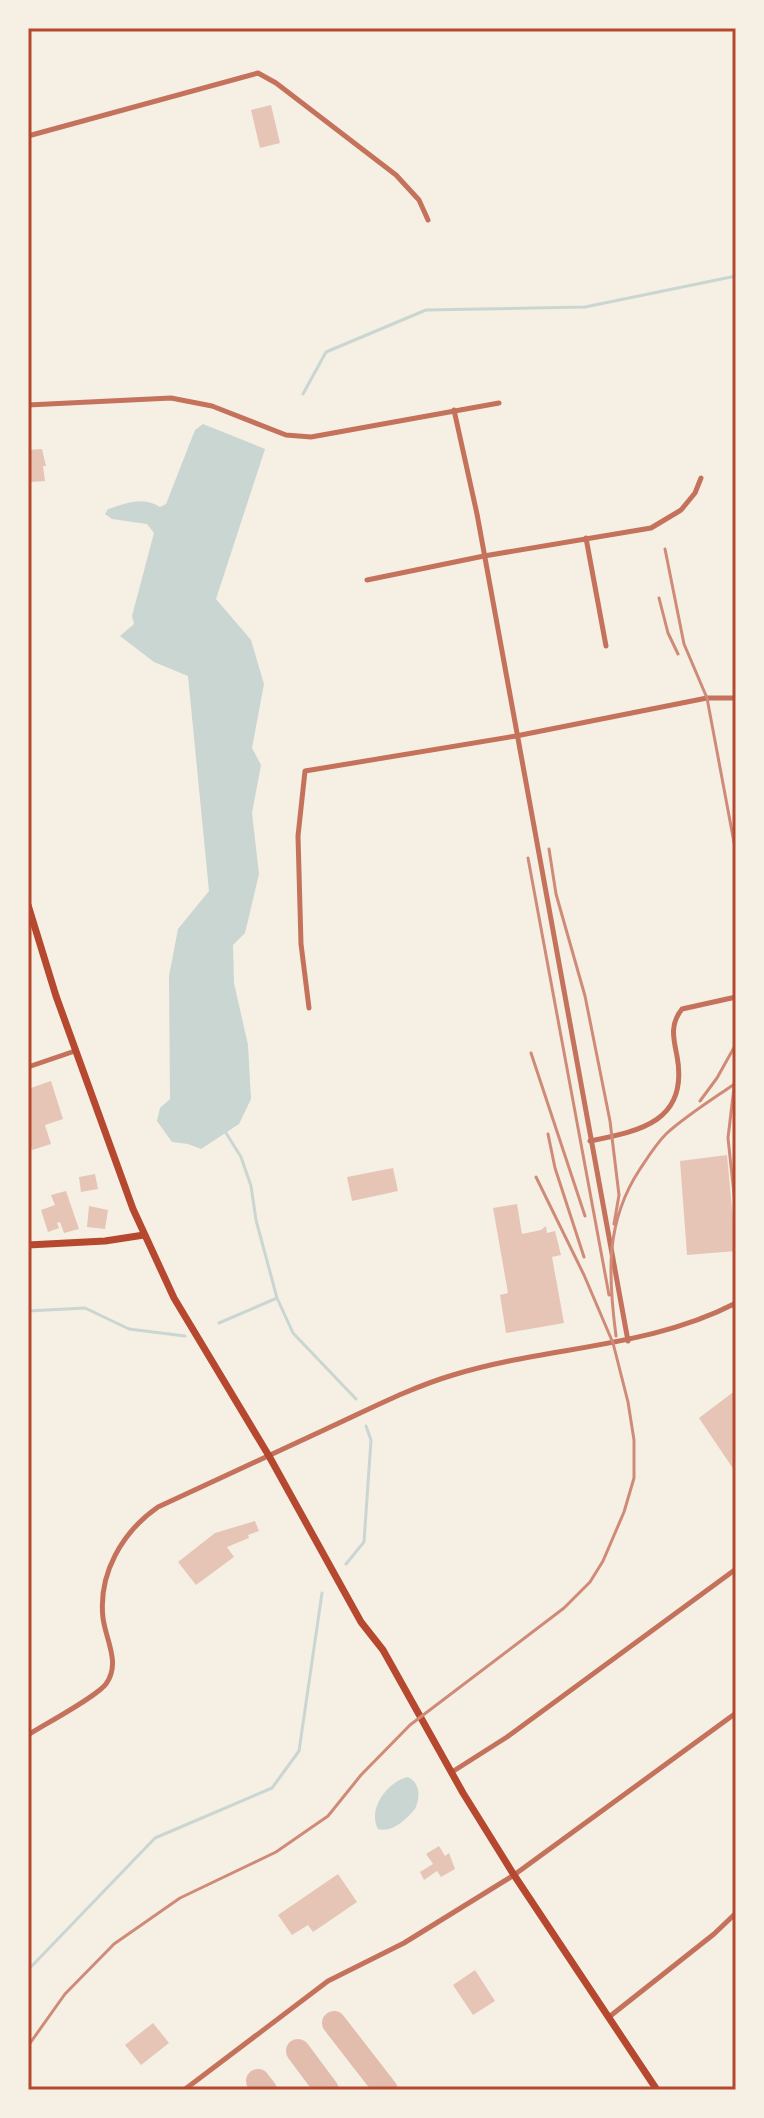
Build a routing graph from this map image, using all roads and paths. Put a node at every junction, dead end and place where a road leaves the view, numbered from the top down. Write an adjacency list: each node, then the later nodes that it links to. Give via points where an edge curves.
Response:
1 (28, 136): 2 (street, via 258,73 396,175 419,200)
2 (428, 220)
3 (499, 403): 5 (street)
4 (28, 405): 5 (street, via 171,398 212,406 286,435 311,437)
5 (454, 410): 8 (street)
6 (701, 478): 7 (street, via 689,502 662,524)
7 (586, 538): 8 (street); 10 (street)
8 (484, 556): 9 (street); 12 (street)
9 (367, 580)
10 (606, 646)
11 (736, 698): 12 (street, via 707,698)
12 (516, 736): 15 (street, via 305,771 298,836); 18 (street)
13 (28, 905): 16 (main road)
14 (736, 997): 18 (street, via 682,1009 677,1015 672,1033 679,1081 664,1114 645,1128)
15 (309, 1008)
16 (75, 1051): 17 (street); 19 (main road)
17 (28, 1067)
18 (590, 1141): 22 (street)
19 (144, 1235): 20 (main road); 23 (main road, via 192,1331)
20 (28, 1243)
21 (736, 1303): 22 (street, via 695,1322)
22 (628, 1341): 23 (street, via 450,1376)
23 (269, 1456): 26 (street, via 158,1507 135,1526 117,1550 105,1586 103,1615 113,1656 108,1681); 27 (main road)
24 (736, 1569): 27 (street)
25 (736, 1713): 28 (street)
26 (28, 1735)
27 (451, 1772): 28 (main road)
28 (514, 1875): 30 (main road); 31 (street, via 404,1943 328,1981)
29 (736, 1913): 30 (street)
30 (609, 2017): 32 (main road)
31 (184, 2090)
32 (657, 2090)

